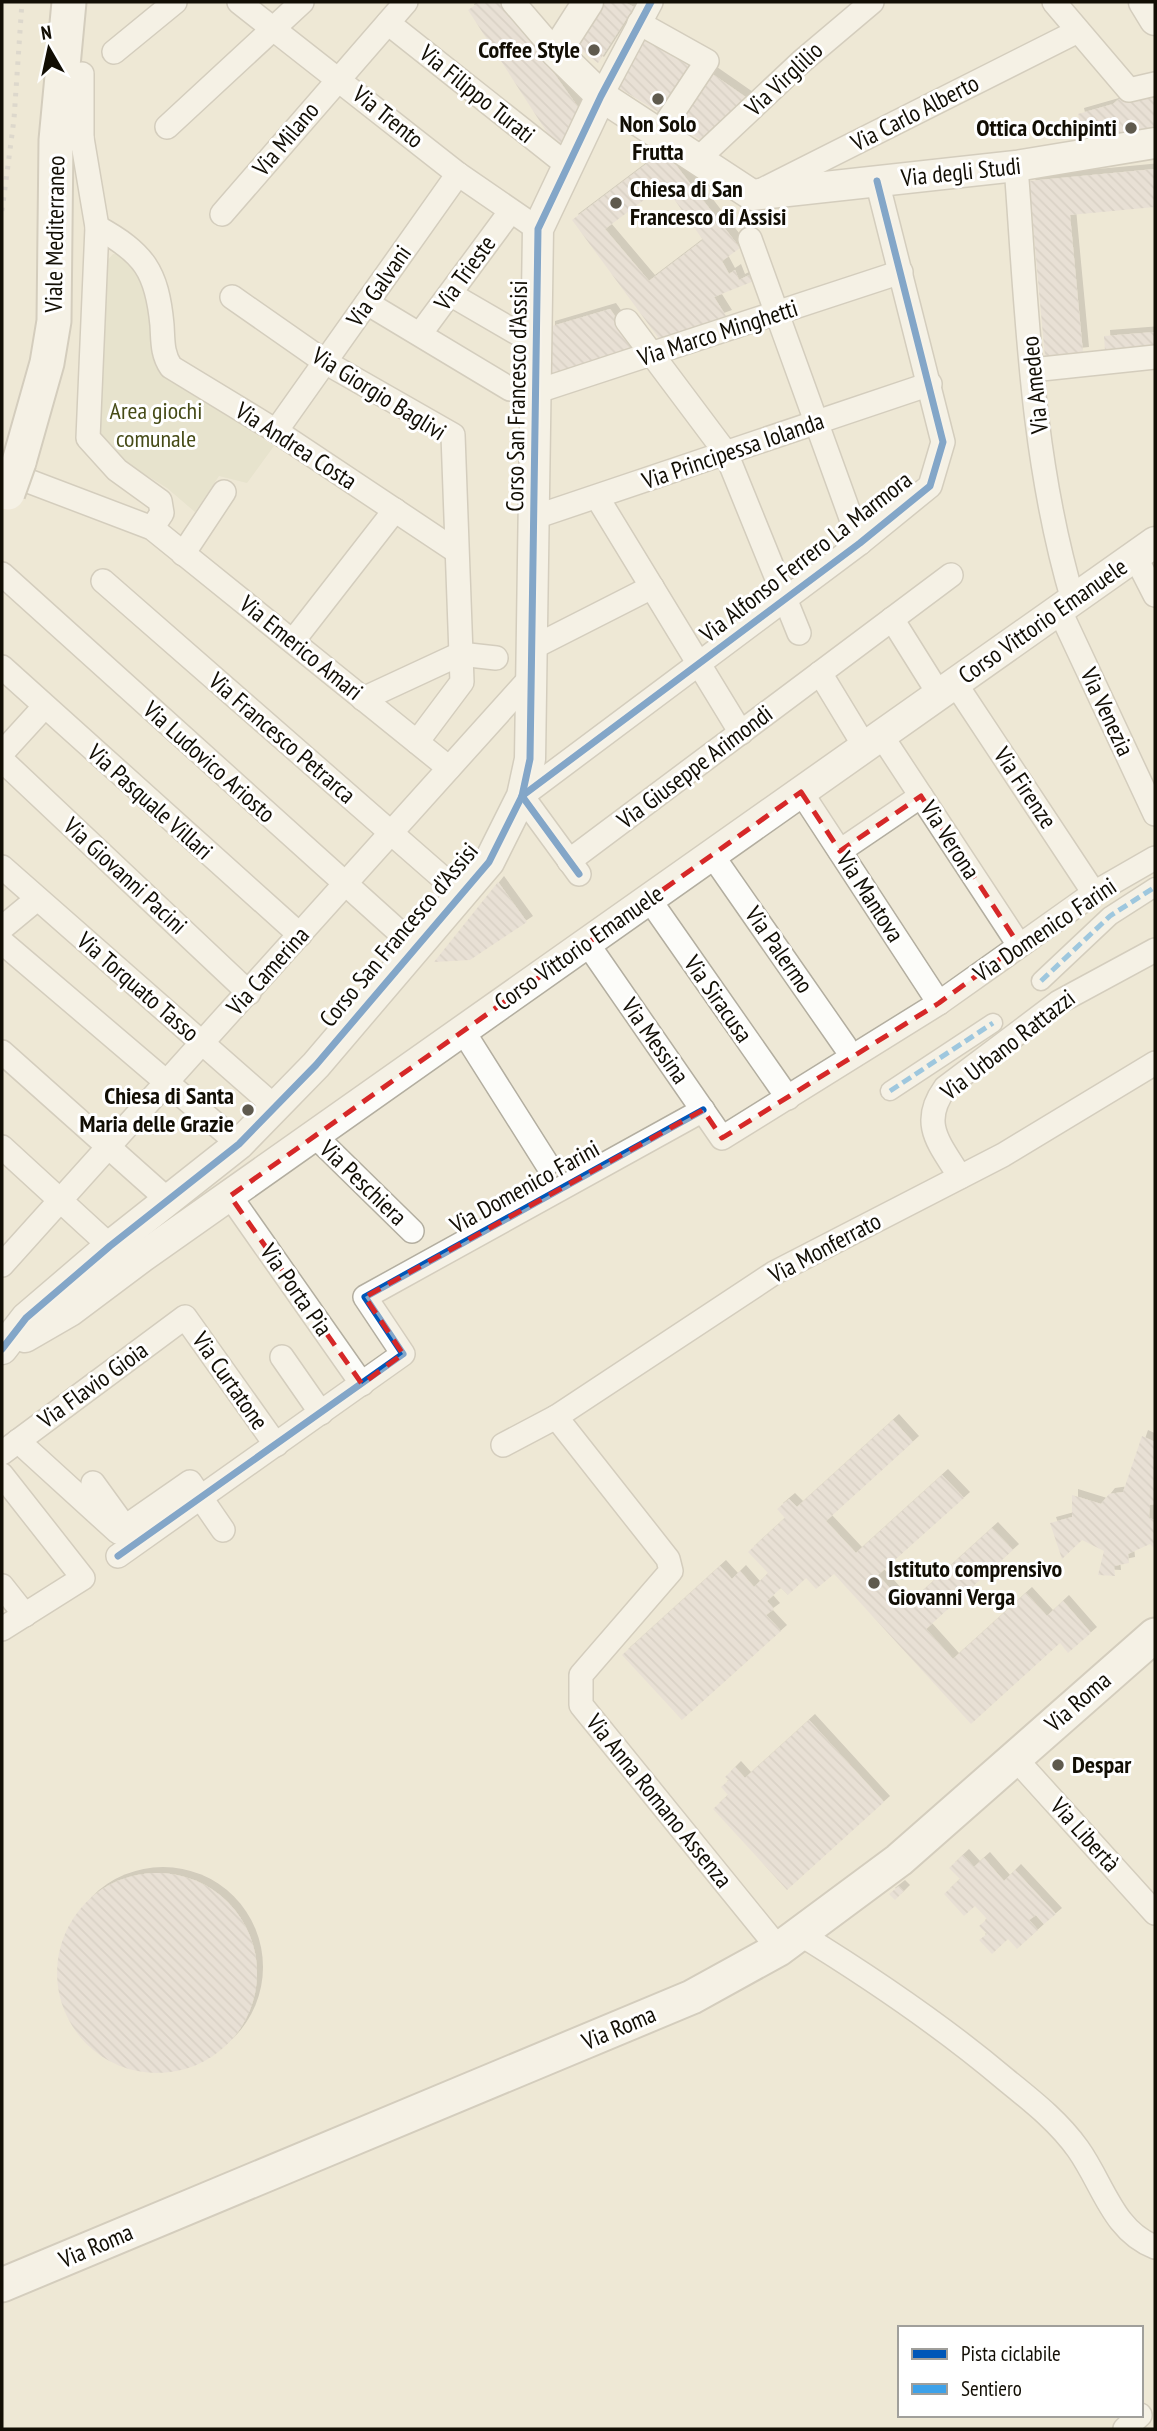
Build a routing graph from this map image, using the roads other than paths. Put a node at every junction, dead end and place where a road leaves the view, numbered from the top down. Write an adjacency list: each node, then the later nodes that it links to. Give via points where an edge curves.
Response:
1 (69, 2): 25 (main road, Viale Mediterraneo)
2 (175, 2): 17 (street)
3 (239, 2): 15 (street, Via Trento)
4 (302, 2): 15 (street)
5 (406, 2): 13 (street, Via Milano)
6 (513, 2): 18 (street)
7 (588, 2): 18 (street)
8 (651, 2): 14 (street)
9 (872, 2): 27 (street, Via Virglilio)
10 (1054, 2): 16 (street)
11 (1144, 2): 12 (street)
12 (1155, 20)
13 (388, 23): 20 (street, Via Milano); 28 (street, Via Filippo Turati)
14 (639, 23): 22 (street); 24 (street, via 707,61)
15 (274, 28): 20 (street, Via Trento); 23 (street)
16 (1078, 31): 21 (street, via 1129,90); 32 (street, Via Carlo Alberto)
17 (114, 52)
18 (556, 52): 22 (street)
19 (82, 74): 25 (street)
20 (338, 77): 30 (street, Via Trento); 34 (street, Via Milano)
21 (1155, 84)
22 (606, 87): 24 (street); 28 (street, Corso San Francesco d'Assisi)
23 (167, 127)
24 (660, 132): 27 (street)
25 (69, 139): 35 (street); 55 (main road, Viale Mediterraneo, via 47,363)
26 (1155, 144): 29 (street, Via degli Studi)
27 (698, 159): 32 (street)
28 (567, 166): 36 (street, Corso San Francesco d'Assisi)
29 (1016, 166): 31 (street, Via degli Studi); 49 (street, Via Amedeo)
30 (458, 174): 33 (street, Via Trento); 41 (street, Via Galvani)
31 (877, 181): 32 (street, Via degli Studi); 38 (street, Via Alfonso Ferrero La Marmora)
32 (752, 195)
33 (510, 212): 36 (street, Via Trento); 39 (street, Via Trieste)
34 (222, 214)
35 (97, 227): 53 (street, Via Andrea Costa, via 128,244 153,278 159,293 164,357 171,367); 60 (street, via 88,438 117,470 160,501 162,513)
36 (538, 229): 45 (street, Corso San Francesco d'Assisi)
37 (750, 239): 42 (street)
38 (901, 272): 42 (street, Via Marco Minghetti); 50 (street, Via Alfonso Ferrero La Marmora)
39 (450, 295): 44 (street, Via Trieste); 45 (street)
40 (232, 297): 48 (street, Via Giorgio Baglivi)
41 (367, 303): 44 (street); 48 (street, Via Galvani)
42 (778, 314): 46 (street, Via Marco Minghetti); 52 (street)
43 (627, 321): 46 (street)
44 (420, 334): 51 (street)
45 (536, 344): 51 (street, Corso San Francesco d'Assisi)
46 (653, 355): 51 (street, Via Marco Minghetti); 54 (street)
47 (1155, 357): 49 (street)
48 (325, 362): 53 (street, Via Galvani); 63 (street, Via Giorgio Baglivi, via 453,435)
49 (1032, 370): 71 (street, Via Amedeo, via 1046,493)
50 (930, 384): 52 (street, Via Principessa Iolanda); 61 (street, Via Alfonso Ferrero La Marmora, via 943,442 930,486)
51 (523, 391): 59 (street, Corso San Francesco d'Assisi)
52 (817, 422): 54 (street, Via Principessa Iolanda); 61 (street)
53 (276, 431): 58 (street, Via Andrea Costa)
54 (726, 453): 57 (street, Via Principessa Iolanda); 70 (street)
55 (8, 484): 60 (street, Via Emerico Amari)
56 (224, 492): 64 (street)
57 (597, 497): 59 (street, Via Principessa Iolanda); 68 (street)
58 (396, 510): 63 (street, Via Andrea Costa); 74 (street)
59 (535, 517): 77 (street, Corso San Francesco d'Assisi)
60 (152, 528): 64 (street, Via Emerico Amari)
61 (860, 543): 70 (street, Via Alfonso Ferrero La Marmora)
62 (1145, 549): 69 (street); 71 (street, Corso Vittorio Emanuele)
63 (456, 551): 75 (street, Via Giorgio Baglivi)
64 (183, 554): 74 (street, Via Emerico Amari)
65 (2, 574): 99 (street, Via Ludovico Ariosto)
66 (951, 575): 72 (street, Via Giuseppe Arimondi)
67 (103, 581): 94 (street, Via Francesco Petrarca)
68 (652, 587): 77 (street); 78 (street)
69 (1155, 596)
70 (786, 599): 73 (street); 78 (street, Via Alfonso Ferrero La Marmora)
71 (1066, 604): 81 (street, Corso Vittorio Emanuele); 93 (street, Via Venezia)
72 (892, 619): 80 (street, Via Giuseppe Arimondi); 81 (street)
73 (799, 633)
74 (293, 640): 82 (street, Via Emerico Amari)
75 (460, 654): 76 (street); 82 (street); 86 (street, Via Giorgio Baglivi, via 462,682)
76 (496, 658)
77 (532, 662): 89 (street, Via Camerina); 91 (street, Corso San Francesco d'Assisi, via 530,759)
78 (699, 664): 84 (street); 91 (street, Via Alfonso Ferrero La Marmora)
79 (2, 667): 83 (street, Via Pasquale Villari)
80 (820, 673): 84 (street, Via Giuseppe Arimondi); 85 (street)
81 (947, 689): 85 (street, Corso Vittorio Emanuele); 101 (street, Via Firenze)
82 (363, 699): 86 (street, Via Emerico Amari)
83 (44, 707): 87 (street); 106 (street, Via Pasquale Villari)
84 (741, 733): 91 (street, Via Giuseppe Arimondi, via 574,868)
85 (873, 741): 90 (street, Corso Vittorio Emanuele); 92 (street, Via Verona)
86 (417, 742): 89 (street, Via Emerico Amari)
87 (2, 753)
88 (2, 760): 113 (street, Via Giovanni Pacini)
89 (449, 768): 94 (street, Via Camerina)
90 (801, 792): 95 (street, Via Mantova); 96 (street, Corso Vittorio Emanuele)
91 (522, 796): 102 (street, Corso San Francesco d'Assisi, via 489,862)
92 (921, 796): 95 (street); 109 (street, Via Verona)
93 (1155, 814)
94 (392, 834): 99 (street, Via Camerina); 102 (street, Via Francesco Petrarca)
95 (840, 852): 114 (street, Via Mantova)
96 (712, 855): 103 (street, Corso Vittorio Emanuele); 118 (street, Via Palermo)
97 (1155, 858): 101 (street, Via Domenico Farini)
98 (2, 867): 104 (street, Via Torquato Tasso)
99 (345, 886): 106 (street, Via Camerina); 110 (street, Via Ludovico Ariosto)
100 (1155, 887): 112 (street, via 1110,916)
101 (1094, 893): 109 (street, Via Domenico Farini)
102 (461, 894): 110 (street, Corso San Francesco d'Assisi)
103 (649, 899): 108 (street, Corso Vittorio Emanuele); 123 (street, Via Siracusa)
104 (37, 900): 105 (street); 117 (street, Via Torquato Tasso)
105 (2, 928)
106 (300, 936): 113 (street, Via Camerina)
107 (2, 942): 121 (street)
108 (587, 943): 116 (street, Corso Vittorio Emanuele); 125 (street, Via Messina)
109 (1019, 945): 114 (street, Via Domenico Farini)
110 (418, 948): 124 (street, Corso San Francesco d'Assisi)
111 (1155, 950): 132 (street, Via Urbano Rattazzi, via 1059,1002 945,1088 934,1104 931,1120)
112 (1041, 981)
113 (248, 993): 117 (street, Via Camerina)
114 (939, 1003): 123 (street, Via Domenico Farini)
115 (993, 1023): 122 (street)
116 (463, 1031): 126 (street, Corso Vittorio Emanuele); 131 (street)
117 (203, 1043): 121 (street, Via Camerina); 124 (street, Via Torquato Tasso)
118 (845, 1046)
119 (2, 1052): 130 (street)
120 (1155, 1063): 132 (street, Via Monferrato)
121 (167, 1083): 128 (street); 130 (street, Via Camerina)
122 (890, 1091)
123 (788, 1098): 127 (street, Via Domenico Farini)
124 (275, 1107): 128 (street, Corso San Francesco d'Assisi)
125 (703, 1110): 127 (street, Via Messina); 142 (street, Via Domenico Farini, via 365,1297 403,1354)
126 (314, 1135): 133 (street, Corso Vittorio Emanuele); 136 (street, Via Peschiera)
127 (722, 1138)
128 (239, 1144): 134 (street, Corso San Francesco d'Assisi)
129 (2, 1147): 135 (street)
130 (108, 1147): 134 (street); 135 (street, Via Camerina)
131 (547, 1164)
132 (960, 1177): 144 (street, Via Monferrato, via 774,1273)
133 (230, 1196): 140 (street, Corso Vittorio Emanuele, via 69,1311); 142 (street, Via Porta Pia)
134 (168, 1200): 137 (street, Corso San Francesco d'Assisi)
135 (60, 1201): 137 (street); 138 (street, Via Camerina)
136 (412, 1231)
137 (110, 1246): 140 (street, Corso San Francesco d'Assisi, via 26,1318)
138 (7, 1250)
139 (185, 1317): 145 (street, Via Curtatone); 147 (street, Via Flavio Gioia)
140 (2, 1350)
141 (282, 1357): 143 (street)
142 (362, 1384): 143 (street)
143 (321, 1413): 145 (street)
144 (555, 1416): 146 (street, Via Monferrato); 160 (street, Via Anna Romano Assenza, via 667,1559 671,1571 581,1675 581,1706)
145 (276, 1445): 150 (street)
146 (503, 1445)
147 (10, 1447): 151 (street, via 118,1532)
148 (2, 1475): 155 (street, via 83,1578)
149 (93, 1483): 151 (street)
150 (201, 1498): 151 (street, via 190,1482); 152 (street); 153 (street)
151 (125, 1527)
152 (223, 1530)
153 (118, 1556)
154 (2, 1586): 155 (street)
155 (25, 1615): 156 (street)
156 (2, 1629)
157 (1155, 1635): 158 (main road, Via Roma)
158 (1014, 1757): 159 (street, Via Libertà); 160 (main road, Via Roma, via 899,1860)
159 (1155, 1913)
160 (789, 1941): 161 (street, Via Anna Romano Assenza, via 904,1999 1055,2120 1079,2151 1124,2228); 162 (main road, Via Roma, via 692,1997)
161 (1155, 2247)
162 (2, 2285)
163 (1139, 2417): 164 (street)
164 (1125, 2429)

